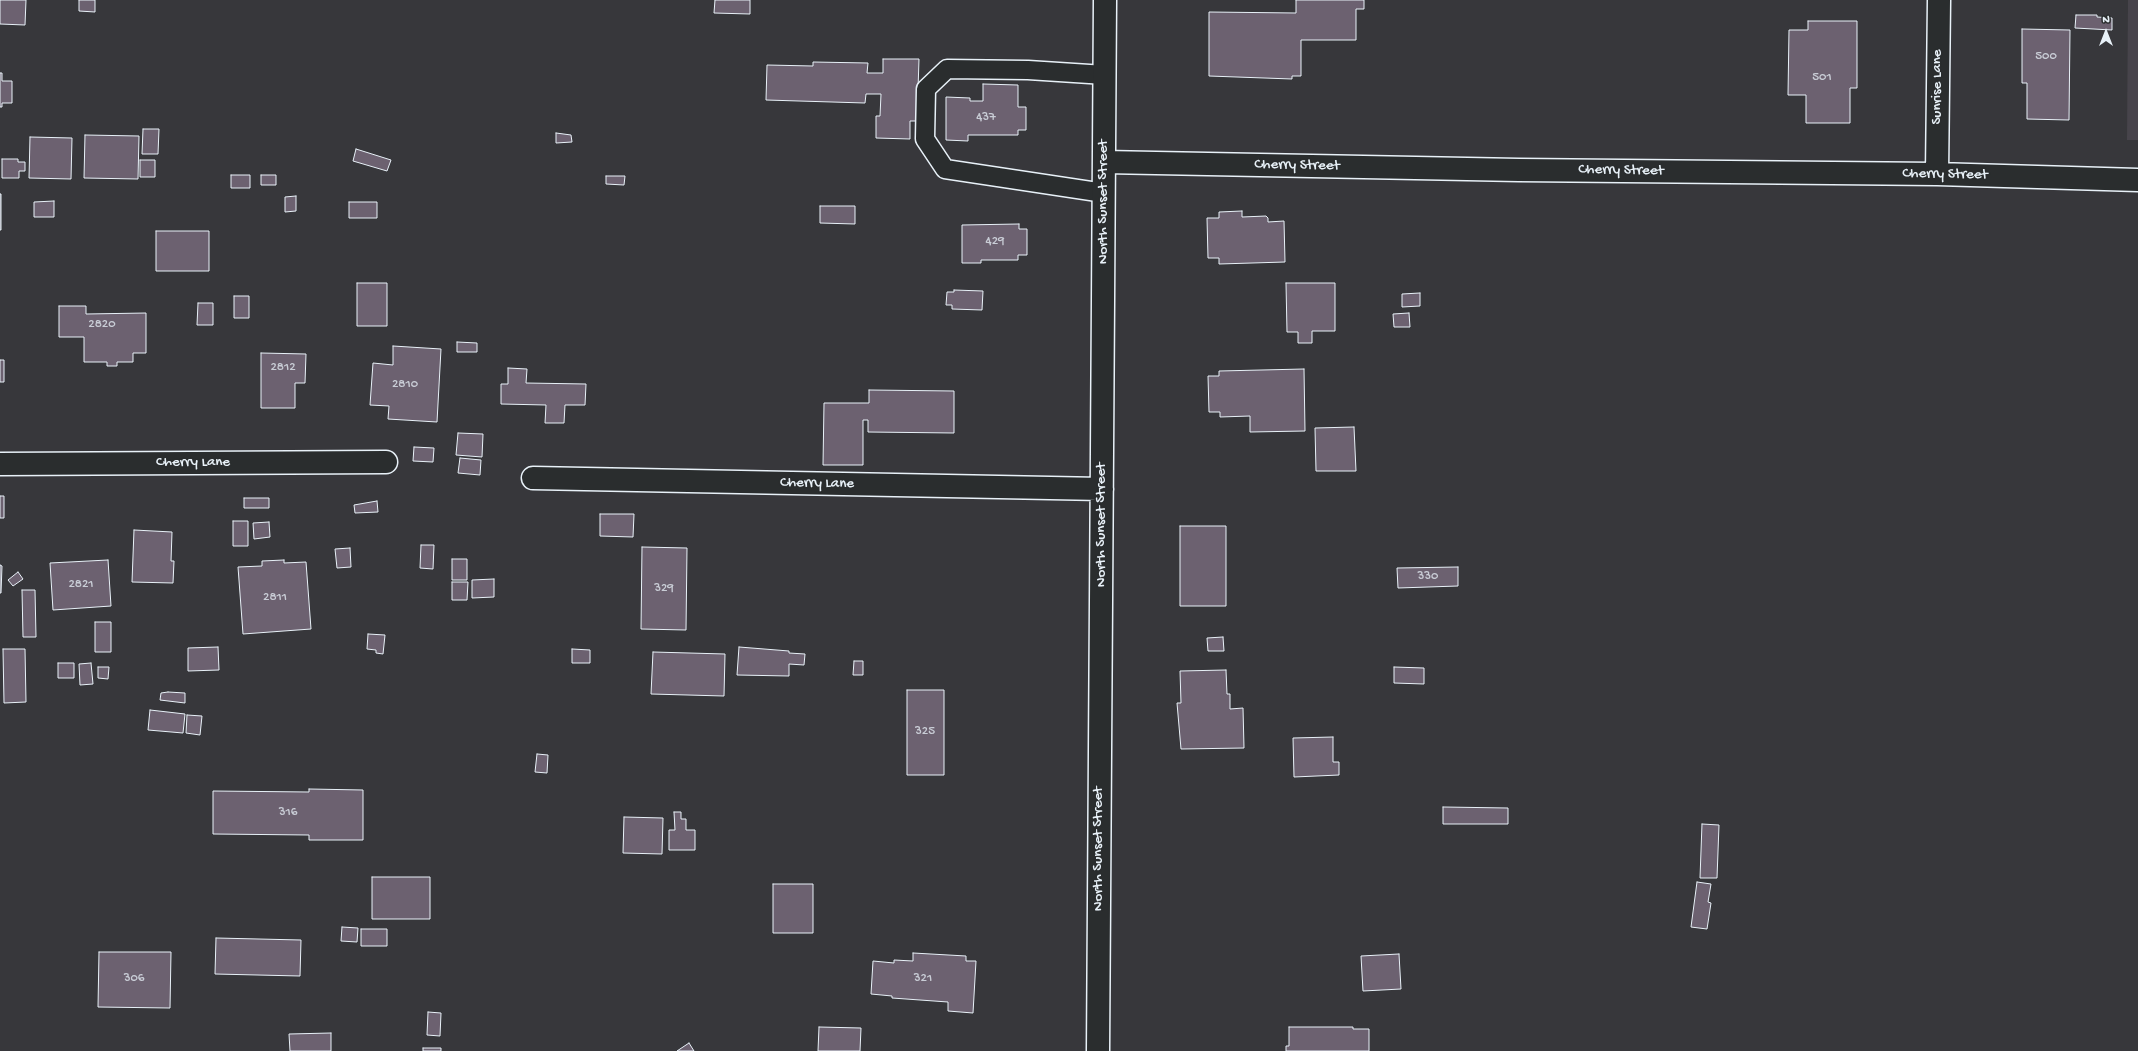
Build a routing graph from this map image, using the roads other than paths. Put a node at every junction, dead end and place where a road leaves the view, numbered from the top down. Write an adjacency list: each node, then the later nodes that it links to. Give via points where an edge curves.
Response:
1 (1105, 0): 3 (street, North Sunset Street)
2 (1939, 0): 5 (street, Sunrise Lane)
3 (1105, 75): 4 (street, North Sunset Street); 7 (lane, via 1028,70 947,69 926,89 925,139 944,169)
4 (1104, 162): 5 (street, Cherry Street, via 1519,170); 7 (street, North Sunset Street)
5 (1937, 174): 6 (street, Cherry Street)
6 (2138, 180)
7 (1104, 193): 11 (street, North Sunset Street)
8 (386, 462): 9 (street, Cherry Lane)
9 (0, 464)
10 (532, 478): 11 (street, Cherry Lane)
11 (1102, 489): 12 (street, North Sunset Street)
12 (1098, 1051)

